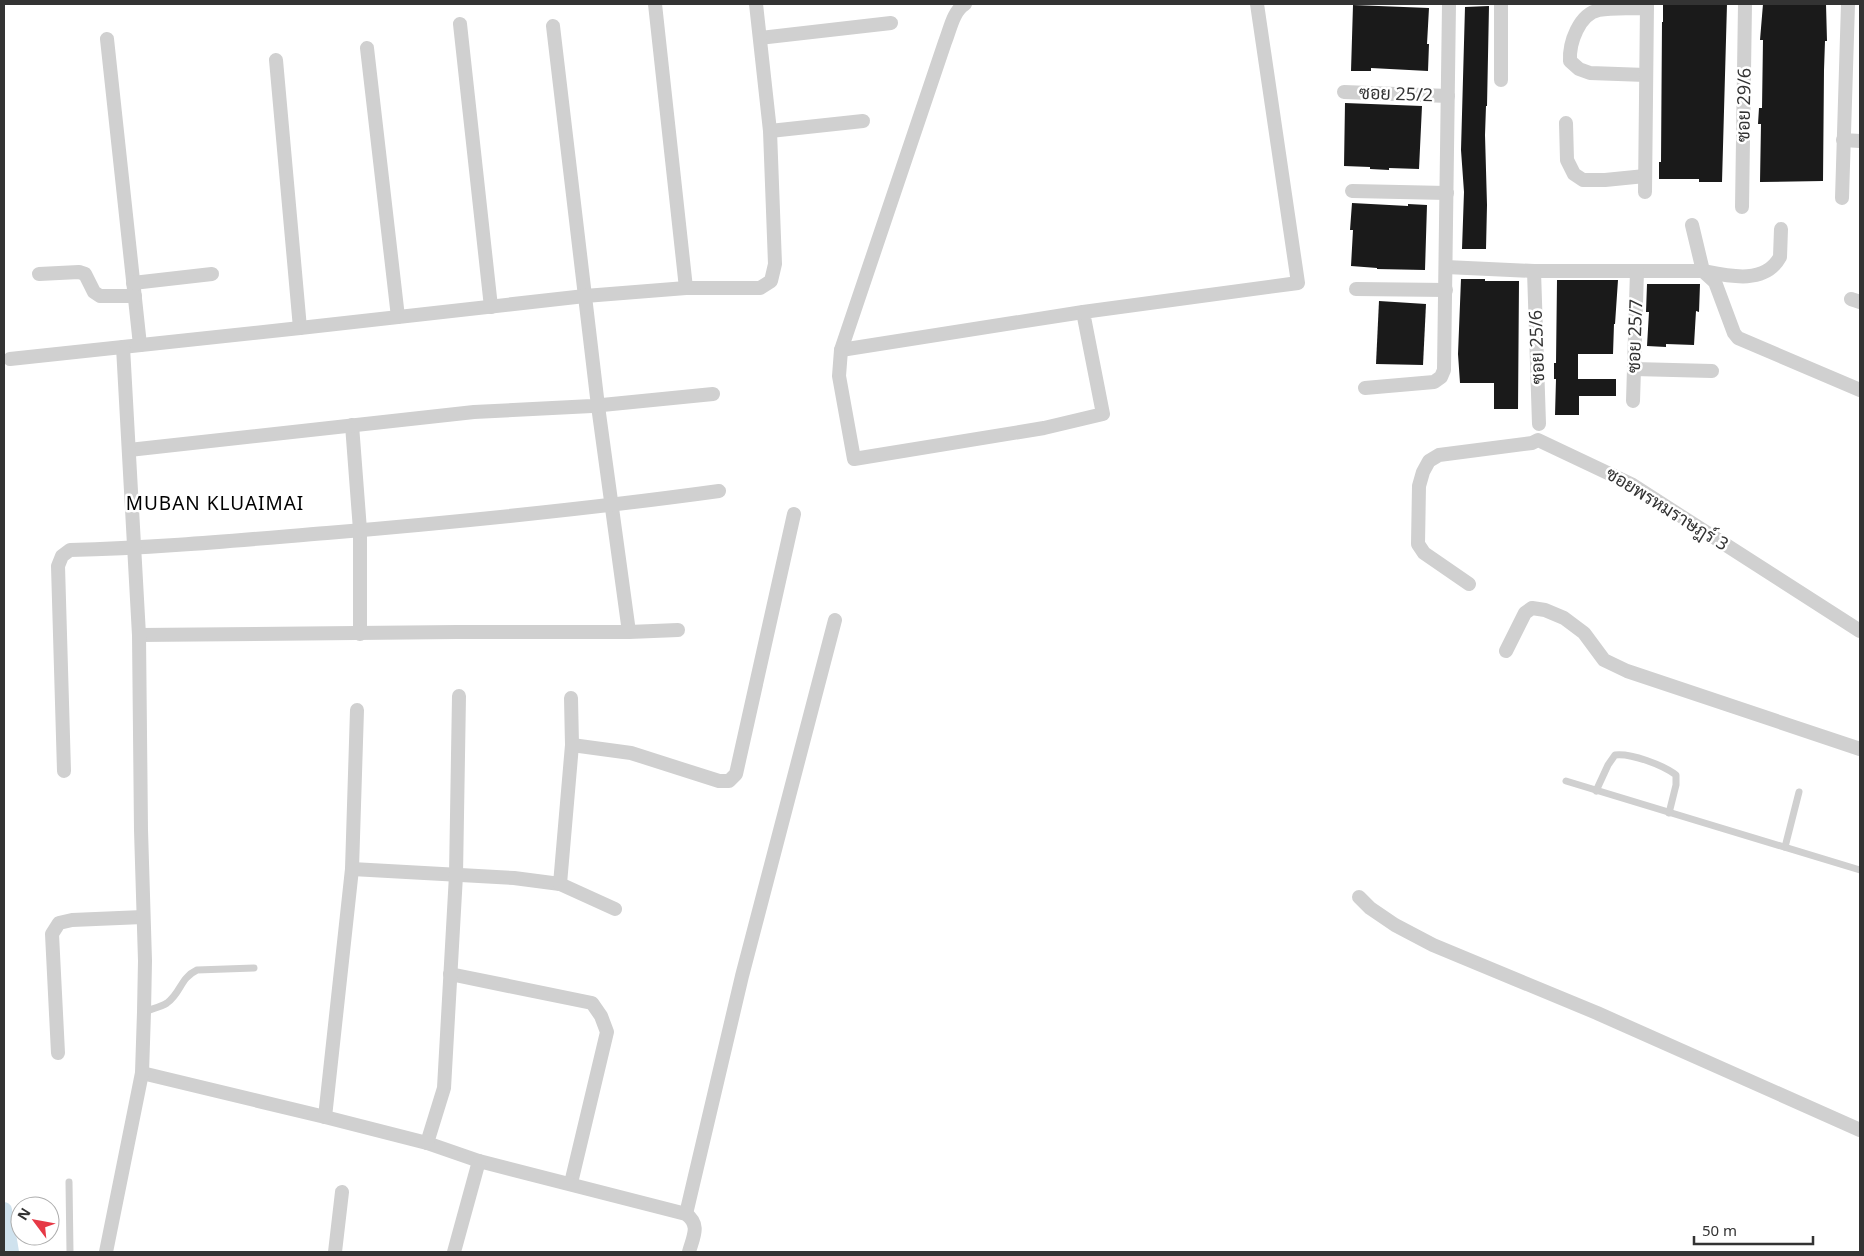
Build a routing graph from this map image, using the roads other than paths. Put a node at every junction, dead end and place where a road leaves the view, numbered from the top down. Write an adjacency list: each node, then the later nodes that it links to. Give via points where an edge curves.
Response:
1 (656, 4): 41 (street)
2 (756, 4): 13 (street)
3 (965, 4): 52 (street, via 960,7 945,42)
4 (1257, 4): 47 (street, via 1298,283)
5 (1449, 4): 21 (street)
6 (1501, 4): 19 (street)
7 (1745, 4): 32 (street, ซอย 29/6)
8 (1848, 4): 15 (street)
9 (1647, 6): 18 (street); 18 (street, via 1598,10 1585,19 1576,32 1570,51 1570,61 1590,73)
10 (890, 23): 13 (street)
11 (460, 24): 46 (street)
12 (553, 26): 45 (street)
13 (760, 38): 24 (street)
14 (107, 39): 42 (street)
15 (1854, 43): 25 (street)
16 (367, 48): 48 (street)
17 (276, 60): 49 (street)
18 (1646, 75): 27 (street)
19 (1501, 80)
20 (1344, 92): 21 (street, ซอย 25/2)
21 (1448, 96): 30 (street)
22 (863, 121): 24 (street)
23 (1566, 123): 27 (street, via 1567,160 1574,174 1583,180)
24 (770, 131): 41 (street, via 775,264 771,281 760,288)
25 (1843, 140): 26 (street); 31 (street)
26 (1860, 141)
27 (1645, 176): 29 (street)
28 (1352, 191): 30 (street)
29 (1645, 192)
30 (1447, 193): 35 (street)
31 (1842, 198)
32 (1742, 207)
33 (1692, 225): 38 (street)
34 (1781, 229): 38 (street, via 1780,258 1767,270 1737,277)
35 (1446, 267): 36 (street); 44 (street)
36 (1534, 270): 37 (street); 61 (street, ซอย 25/6)
37 (1637, 271): 38 (street); 54 (street, ซอย 25/7)
38 (1703, 271): 57 (street, via 1715,282 1738,338)
39 (39, 274): 42 (street, via 85,274 94,292 100,296)
40 (212, 274): 42 (street)
41 (686, 288): 45 (street)
42 (134, 289): 50 (street)
43 (1356, 289): 44 (street)
44 (1446, 290): 56 (street, via 1444,370 1441,378 1434,382)
45 (585, 296): 46 (street); 60 (street)
46 (491, 307): 48 (street)
47 (1083, 312): 52 (street); 52 (street, via 1104,414 1044,428 854,458 839,376)
48 (398, 317): 49 (street)
49 (300, 328): 50 (street)
50 (140, 345): 51 (street)
51 (123, 347): 53 (street); 63 (street)
52 (841, 350)
53 (10, 359)
54 (1634, 369): 55 (street); 59 (street, ซอย 25/7)
55 (1712, 371)
56 (1365, 388)
57 (1860, 390)
58 (713, 394): 60 (street)
59 (1633, 401)
60 (598, 406): 62 (street, via 474,412); 65 (street)
61 (1539, 424)
62 (352, 425): 63 (street); 67 (street)
63 (129, 450): 68 (street)
64 (719, 492): 65 (street)
65 (613, 506): 67 (street); 73 (street)
66 (794, 514): 80 (street, via 736,774 729,781 719,781 631,753)
67 (360, 530): 68 (street); 74 (street)
68 (135, 549): 75 (street); 82 (street, via 70,550 62,556 58,566)
69 (1469, 584): 72 (street, ซอยพรหมราษฎร์ 3, via 1424,553 1418,544 1419,486 1423,472 1429,461 1438,455 1538,440 1631,484)
70 (835, 620): 107 (street, via 742,976)
71 (678, 630): 73 (street)
72 (1860, 631)
73 (629, 632): 74 (street)
74 (360, 634): 75 (street)
75 (139, 635): 94 (street)
76 (1506, 652): 81 (street, via 1524,613 1532,608 1545,610 1564,618 1584,633 1604,660 1628,671)
77 (459, 696): 90 (street)
78 (571, 698): 80 (street)
79 (357, 710): 88 (street)
80 (572, 745): 91 (street)
81 (1860, 749)
82 (64, 772)
83 (1566, 781): 84 (lane)
84 (1596, 791): 86 (lane); 86 (lane, via 1614,755 1625,754 1669,770 1676,776)
85 (1799, 792): 87 (lane)
86 (1669, 813): 87 (lane)
87 (1785, 847): 89 (lane)
88 (352, 869): 90 (street); 100 (street)
89 (1860, 870)
90 (456, 875): 91 (street); 96 (street)
91 (560, 884): 93 (street)
92 (1358, 897): 101 (street, via 1395,925 1434,945 1597,1013)
93 (615, 909)
94 (143, 917): 97 (street); 98 (street, via 72,920 59,923 52,934)
95 (254, 968): 97 (lane, via 197,970 184,978 167,1003)
96 (450, 974): 102 (street, via 444,1088); 105 (street, via 592,1003 601,1016 607,1032)
97 (144, 1012): 99 (street)
98 (58, 1053)
99 (142, 1073): 100 (street); 109 (street)
100 (325, 1117): 102 (street)
101 (1860, 1130)
102 (427, 1144): 103 (street)
103 (479, 1161): 105 (street); 111 (street)
104 (69, 1182): 108 (lane)
105 (571, 1183): 107 (street)
106 (342, 1192): 110 (street)
107 (686, 1214): 112 (street, via 696,1228)
108 (70, 1252)
109 (106, 1252)
110 (335, 1252)
111 (454, 1252)
112 (689, 1252)

